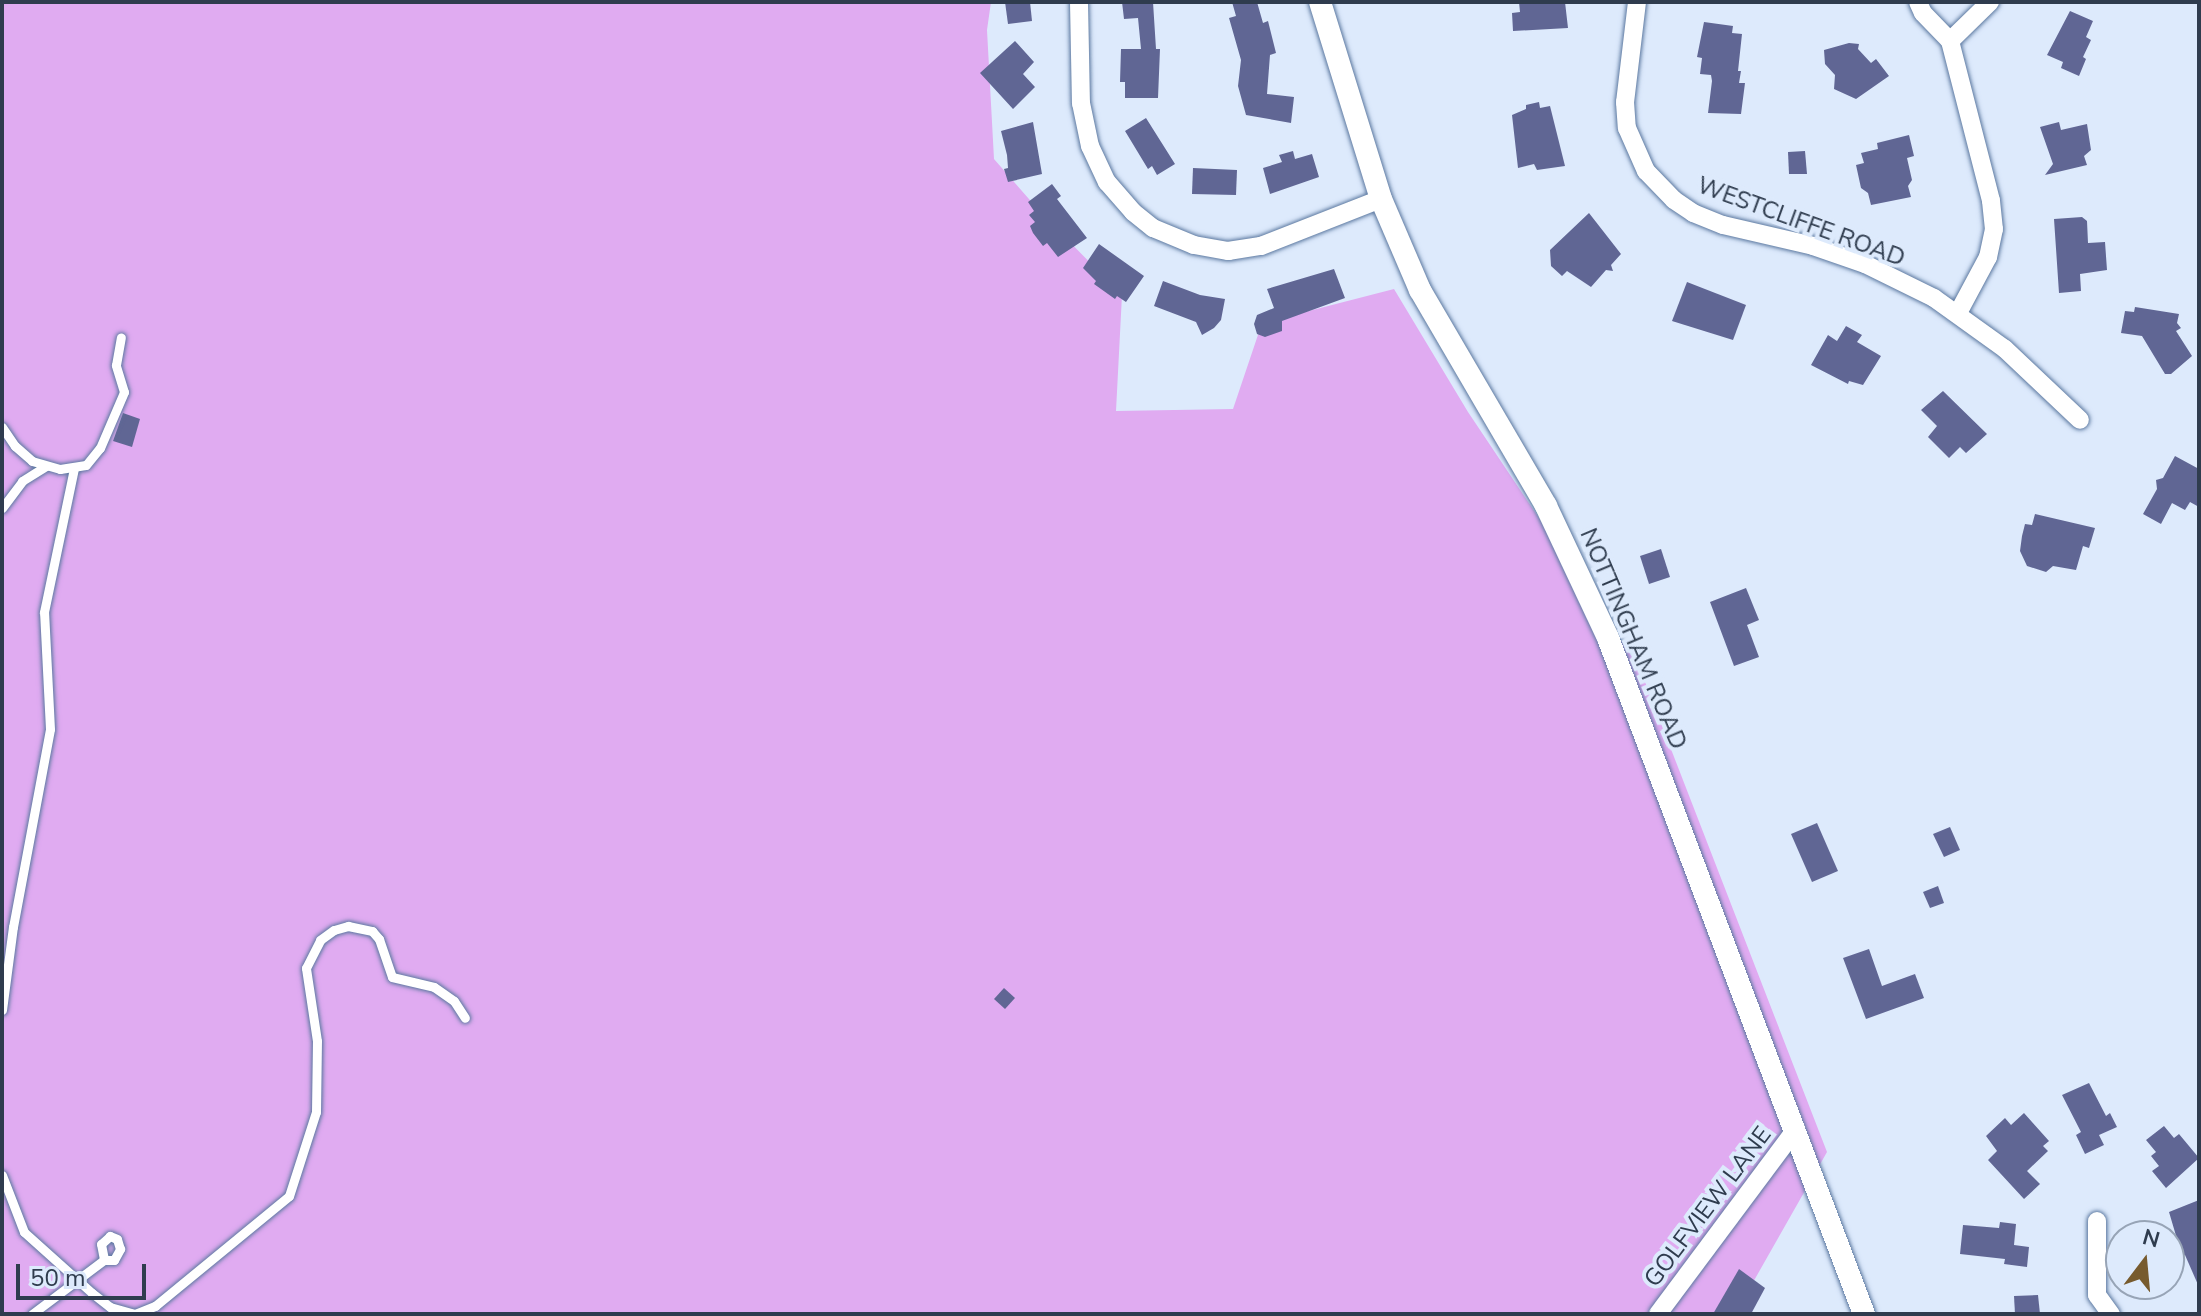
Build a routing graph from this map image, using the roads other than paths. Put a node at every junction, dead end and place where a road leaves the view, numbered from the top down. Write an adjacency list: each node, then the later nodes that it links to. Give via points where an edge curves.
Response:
1 (1079, 2): 7 (street, via 1081,103 1090,146 1107,182 1153,228 1194,245 1228,251 1305,232)
2 (1320, 2): 7 (street, NOTTINGHAM ROAD)
3 (1637, 2): 8 (street, WESTCLIFFE ROAD, via 1625,102 1627,128 1646,171 1674,200 1723,225 1865,264)
4 (1918, 2): 6 (street)
5 (1990, 2): 6 (street)
6 (1950, 41): 8 (street, via 1994,229 1988,257)
7 (1381, 199): 17 (street, NOTTINGHAM ROAD, via 1420,290 1546,506 1608,638)
8 (1958, 313): 10 (street, WESTCLIFFE ROAD, via 2026,367)
9 (121, 337): 13 (lane, via 116,365 124,392 100,448 86,465)
10 (2080, 420)
11 (2, 427): 12 (lane, via 15,446)
12 (46, 466): 13 (lane); 14 (lane, via 22,481)
13 (74, 469): 15 (lane, via 44,612 50,729)
14 (2, 508)
15 (2, 1010)
16 (465, 1018): 23 (lane, via 454,1001 434,987 392,977 372,931 348,926 320,940 306,968 317,1041 316,1112 289,1196 155,1306)
17 (1796, 1129): 24 (street, GOLFVIEW LANE); 25 (street, NOTTINGHAM ROAD)
18 (2, 1175): 21 (lane, via 24,1232)
19 (2097, 1221): 26 (street, via 2097,1295)
20 (104, 1260): 21 (lane)
21 (77, 1280): 22 (lane); 23 (lane, via 110,1307)
22 (32, 1314)
23 (134, 1314)
24 (1658, 1314)
25 (1864, 1314)
26 (2111, 1314)

